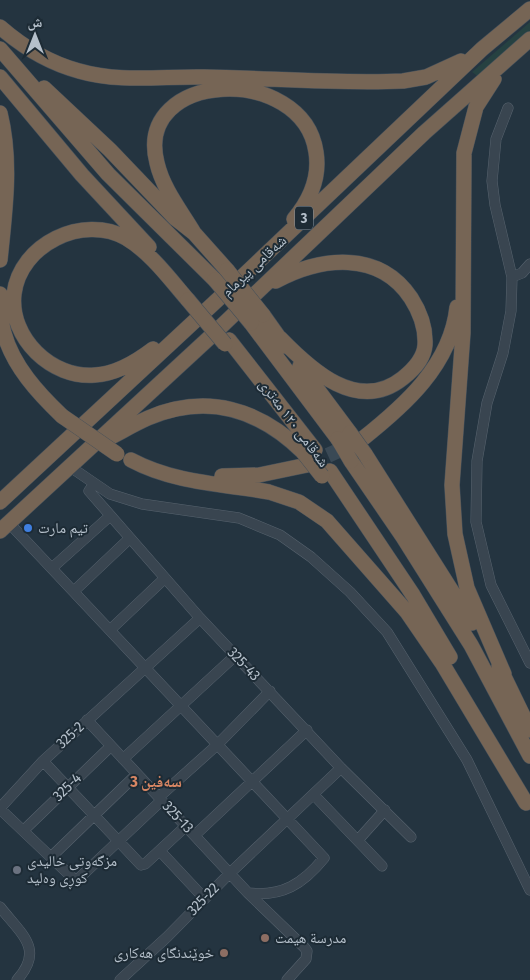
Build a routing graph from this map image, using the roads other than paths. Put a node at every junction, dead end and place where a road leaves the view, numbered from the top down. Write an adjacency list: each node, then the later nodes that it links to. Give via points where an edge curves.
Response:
1 (530, 10): 4 (highway, شەقامی پیرمام / 3)
2 (0, 27): 4 (highway, via 19,43 56,63 80,72 123,78 403,81 443,71)
3 (530, 39): 5 (highway, شەقامی پیرمام / 3)
4 (482, 49): 15 (highway, شەقامی پیرمام / 3)
5 (516, 50): 12 (highway, via 476,107 464,153); 17 (highway, شەقامی پیرمام / 3, via 379,174)
6 (1, 51): 10 (highway, via 70,110 175,218); 14 (highway, شەقامی ١٢٠ مەتری, via 108,174)
7 (0, 77): 19 (highway, شەقامی ١٢٠ مەتری)
8 (508, 108): 16 (street, via 495,145 492,181)
9 (0, 113): 11 (highway, via 7,173)
10 (194, 233): 14 (highway); 15 (highway, via 163,182 156,162 156,138 163,118 182,101 204,91 227,88 260,93 293,111 314,142 315,181 297,216)
11 (0, 260)
12 (462, 260): 23 (highway, via 456,312 442,355 416,391 388,418); 41 (highway, via 463,333 452,510 467,588)
13 (530, 264): 16 (street, via 522,273)
14 (221, 275): 20 (highway, شەقامی ١٢٠ مەتری, bridge)
15 (242, 277): 21 (highway, شەقامی پیرمام / 3)
16 (512, 277): 39 (street, via 508,332 486,402 477,461 476,522 490,585)
17 (258, 292): 22 (highway, via 310,266 360,262 391,276 408,294 424,325 425,346 418,363 401,380 392,387 366,392 328,380 303,362); 24 (highway, شەقامی پیرمام / 3)
18 (0, 294): 26 (highway, bridge, via 4,333 14,357 32,384 62,416)
19 (191, 298): 21 (highway, via 133,243 117,234 96,230 67,233 46,244 24,267 14,294 18,326 34,350 58,368 81,375 108,373 128,365); 25 (highway, شەقامی ١٢٠ مەتری, via 270,391)
20 (257, 319): 22 (highway); 23 (highway, شەقامی ١٢٠ مەتری)
21 (195, 320): 29 (highway, شەقامی پیرمام / 3)
22 (280, 338): 23 (highway)
23 (354, 442): 41 (highway, via 414,528); 49 (highway, شەقامی ١٢٠ مەتری, bridge, via 351,461 471,645)
24 (88, 448): 25 (highway, via 164,413 211,406 241,412 268,423); 27 (highway, شەقامی پیرمام / 3)
25 (308, 456): 26 (highway, via 278,472 238,477 192,474); 58 (highway, شەقامی ١٢٠ مەتری, via 326,473 422,610 452,660)
26 (131, 460): 58 (highway, via 173,477 284,496 307,506 327,521 415,622)
27 (69, 466): 28 (street); 31 (highway, شەقامی پیرمام / 3)
28 (94, 484): 30 (street, 325-43, via 89,491); 73 (street, via 110,494 142,504 239,518 280,535 311,557 350,592 387,632 468,760)
29 (0, 502)
30 (110, 516): 32 (street, 325-43); 33 (street)
31 (5, 527): 33 (street)
32 (129, 539): 34 (street, 325-43); 35 (street)
33 (52, 568): 35 (street)
34 (164, 580): 36 (street, 325-43); 37 (street)
35 (74, 591): 37 (street)
36 (200, 618): 38 (street, 325-43); 40 (street, 325-2)
37 (110, 630): 40 (street)
38 (236, 655): 42 (street, 325-43); 43 (street)
39 (530, 663)
40 (146, 668): 43 (street); 44 (street, 325-2)
41 (504, 674): 46 (highway)
42 (270, 691): 45 (street, 325-43); 47 (street)
43 (181, 706): 47 (street); 50 (street)
44 (87, 720): 48 (street, 325-13); 51 (street, 325-2)
45 (307, 730): 52 (street, 325-43); 54 (street)
46 (530, 730)
47 (217, 745): 54 (street); 57 (street)
48 (111, 746): 50 (street, 325-13); 55 (street, 325-4)
49 (530, 756)
50 (123, 759): 53 (street, 325-13)
51 (43, 761): 55 (street); 59 (street, 325-2)
52 (342, 768): 56 (street, 325-22); 60 (street, 325-43)
53 (137, 774): 57 (street, 325-13); 61 (street)
54 (252, 782): 62 (street); 65 (street)
55 (67, 787): 61 (street); 64 (street, 325-4)
56 (314, 795): 62 (street, 325-22); 67 (street)
57 (161, 799): 63 (street, 325-13); 68 (street)
58 (528, 807)
59 (0, 809): 64 (street)
60 (385, 810): 66 (street, 325-43); 67 (street)
61 (93, 816): 68 (street); 70 (street)
62 (288, 819): 72 (street, 325-22); 74 (street, via 324,858 310,876 288,889 265,895)
63 (186, 826): 65 (street, 325-13); 69 (street)
64 (24, 830): 70 (street)
65 (195, 835): 72 (street, 325-13)
66 (411, 837)
67 (358, 840): 71 (street)
68 (117, 842): 69 (street, via 142,865); 70 (street, via 76,881)
69 (160, 851): 75 (street)
70 (52, 856)
71 (382, 866)
72 (230, 872): 74 (street, 325-13); 75 (street, 325-22)
73 (530, 890)
74 (248, 892): 79 (street, 325-13, via 290,931 306,951 306,958)
75 (204, 898): 78 (street, 325-22)
76 (0, 907): 77 (street, via 30,945 27,969)
77 (16, 980)
78 (120, 980)
79 (287, 980)

